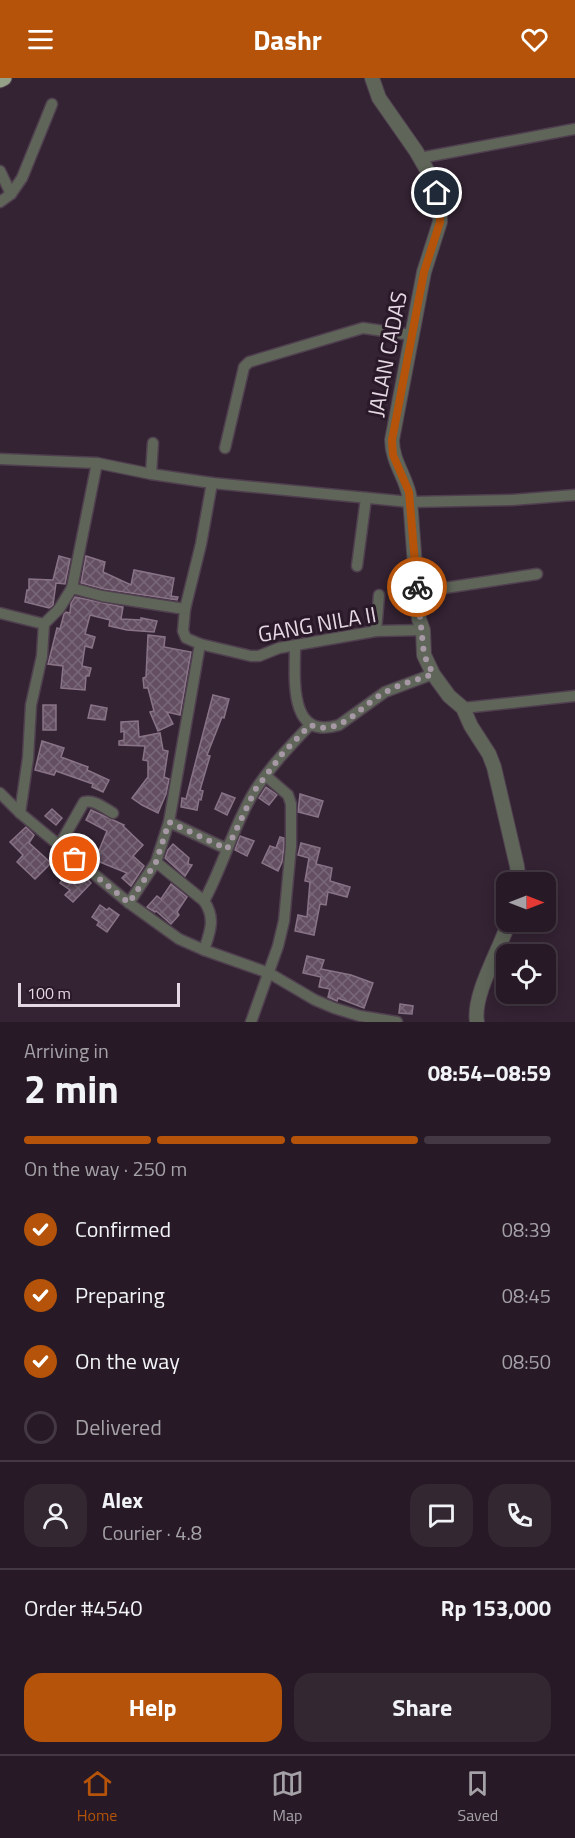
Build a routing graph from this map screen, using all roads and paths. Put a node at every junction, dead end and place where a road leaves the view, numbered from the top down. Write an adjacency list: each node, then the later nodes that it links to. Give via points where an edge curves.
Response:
1 (4, 78): 3 (main road)
2 (372, 78): 6 (street, JALAN CADAS, via 379,98)
3 (0, 80)
4 (52, 104): 8 (street, via 22,178)
5 (575, 129): 6 (street)
6 (420, 158): 10 (street, JALAN CADAS, via 437,193 440,222 424,272)
7 (0, 171): 8 (street)
8 (11, 194): 9 (street)
9 (0, 202)
10 (412, 335): 12 (street, via 363,328 249,362); 19 (street, JALAN CADAS, via 392,440 393,455 406,482)
11 (153, 442): 15 (street)
12 (225, 448)
13 (0, 459): 14 (street)
14 (97, 463): 15 (street); 22 (street)
15 (151, 474): 16 (street)
16 (212, 483): 18 (street); 25 (street)
17 (575, 495): 19 (street)
18 (366, 498): 19 (street); 20 (street)
19 (410, 502): 23 (street, JALAN CADAS)
20 (357, 566)
21 (537, 574): 23 (street)
22 (72, 588): 25 (street); 27 (street)
23 (418, 592): 28 (street, JALAN CADAS)
24 (380, 595): 29 (street)
25 (185, 609): 30 (street, via 184,635)
26 (0, 613): 27 (street)
27 (44, 624): 38 (street)
28 (423, 630): 29 (street, GANG NILA II); 32 (street, JALAN CADAS, via 424,655)
29 (376, 631): 31 (street, GANG NILA II)
30 (200, 644): 31 (street, GANG NILA II, via 256,656); 40 (street)
31 (295, 646): 35 (street, via 300,709)
32 (433, 674): 34 (street, JALAN CADAS); 35 (street, via 385,692 339,725)
33 (575, 696): 34 (street)
34 (464, 708): 44 (street, JALAN CADAS, via 494,767)
35 (310, 725): 36 (street)
36 (266, 776): 42 (street, via 245,808); 49 (street, via 288,795 291,804 284,921)
37 (0, 793): 38 (street)
38 (20, 813): 41 (street)
39 (113, 813): 41 (street, via 98,804 84,802)
40 (169, 822): 42 (street); 43 (street)
41 (59, 846): 46 (street)
42 (227, 849): 45 (street)
43 (156, 862): 45 (street); 46 (street)
44 (518, 872)
45 (204, 901): 48 (street, via 212,919)
46 (129, 903): 48 (street, via 179,939)
47 (505, 932): 52 (street, via 481,993)
48 (204, 950): 49 (street)
49 (269, 973): 50 (street); 51 (street, via 334,1008)
50 (251, 1022)
51 (397, 1022)
52 (477, 1022)

